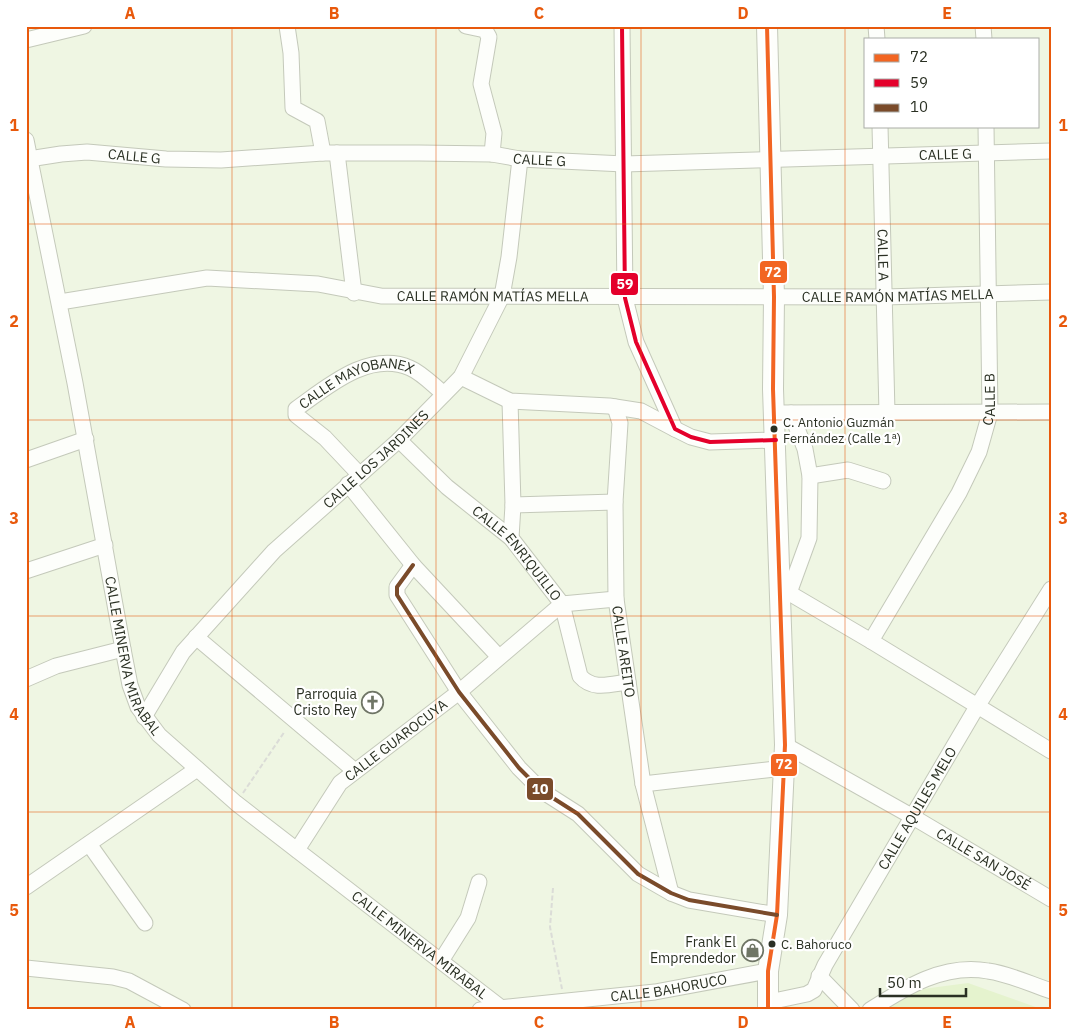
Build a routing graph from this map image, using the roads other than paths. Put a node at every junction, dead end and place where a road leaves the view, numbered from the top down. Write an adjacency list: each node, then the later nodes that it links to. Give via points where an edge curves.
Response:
1 (84, 26): 6 (street)
2 (286, 26): 11 (street, via 291,53 293,108 317,121)
3 (466, 26): 13 (street, via 485,30 489,37 481,84 494,133)
4 (622, 26): 18 (street)
5 (767, 26): 17 (main road)
6 (26, 40)
7 (880, 128): 14 (street, CALLE A)
8 (986, 128): 12 (street, CALLE B)
9 (26, 140): 15 (street, CALLE MINERVA MIRABAL)
10 (1051, 151): 12 (street, CALLE G)
11 (330, 153): 13 (street, CALLE G); 15 (street, CALLE G, via 212,160 87,152); 20 (street)
12 (986, 153): 14 (street, CALLE G); 21 (street, CALLE B)
13 (492, 154): 16 (street, CALLE G)
14 (881, 156): 17 (street, CALLE G); 24 (street, CALLE A)
15 (29, 159): 26 (street, CALLE MINERVA MIRABAL)
16 (520, 159): 18 (street, CALLE G); 22 (street, CALLE LOS JARDINES)
17 (771, 160): 18 (street, CALLE G); 23 (main road)
18 (624, 164): 25 (street)
19 (1051, 292): 21 (street, CALLE RAMÓN MATÍAS MELLA)
20 (354, 293): 22 (street, CALLE RAMÓN MATÍAS MELLA); 26 (street, CALLE RAMÓN MATÍAS MELLA, via 318,284 207,278)
21 (988, 294): 24 (street, CALLE RAMÓN MATÍAS MELLA); 31 (street, CALLE B)
22 (502, 296): 25 (street, CALLE RAMÓN MATÍAS MELLA); 27 (street, CALLE LOS JARDINES)
23 (774, 297): 24 (street, CALLE RAMÓN MATÍAS MELLA); 25 (street, CALLE RAMÓN MATÍAS MELLA); 33 (main road, via 773,389)
24 (884, 297): 34 (street, CALLE A)
25 (625, 298): 35 (street, via 636,342)
26 (60, 302): 36 (street, CALLE MINERVA MIRABAL)
27 (461, 377): 28 (street, CALLE LOS JARDINES); 29 (street)
28 (444, 394): 37 (street, CALLE LOS JARDINES); 41 (street, CALLE MAYOBANEX, via 410,368 379,362 342,377 296,409 296,415 325,438)
29 (510, 401): 30 (street); 44 (street)
30 (615, 407): 35 (street, via 641,411); 43 (street, CALLE AREITO, via 620,423)
31 (990, 412): 32 (street); 34 (street); 55 (street, CALLE B, via 980,452 960,494)
32 (1051, 412)
33 (783, 413): 34 (street); 38 (main road); 40 (street, via 805,449)
34 (887, 413)
35 (675, 429): 38 (street, via 710,442)
36 (86, 439): 39 (street); 46 (street, CALLE MINERVA MIRABAL)
37 (399, 440): 41 (street, CALLE LOS JARDINES); 45 (street, CALLE ENRIQUILLO, via 447,486)
38 (776, 440): 50 (main road)
39 (26, 460)
40 (810, 476): 42 (street, via 848,470); 50 (street, via 809,538)
41 (354, 479): 47 (street); 54 (street, CALLE LOS JARDINES, via 274,551)
42 (884, 481)
43 (615, 502): 44 (street); 51 (street, CALLE AREITO)
44 (513, 505): 45 (street)
45 (511, 538): 52 (street, CALLE ENRIQUILLO)
46 (105, 545): 48 (street); 56 (street, CALLE MINERVA MIRABAL)
47 (413, 565): 57 (street); 60 (street, via 397,587 397,595)
48 (26, 572)
49 (1051, 589): 53 (street, CALLE AQUILES MELO)
50 (784, 590): 55 (street); 63 (main road)
51 (616, 599): 52 (street); 59 (street, CALLE AREITO)
52 (562, 604): 57 (street, CALLE GUAROCUYA); 59 (street, CALLE ENRIQUILLO, via 580,676 586,683 596,686)
53 (1045, 610): 61 (street, CALLE AQUILES MELO)
54 (196, 637): 62 (street, CALLE LOS JARDINES, via 183,652); 67 (street)
55 (871, 640): 61 (street)
56 (122, 649): 58 (street, via 56,666); 62 (street, CALLE MINERVA MIRABAL, via 130,685)
57 (499, 657): 60 (street, CALLE GUAROCUYA)
58 (26, 678)
59 (628, 682): 68 (street, CALLE AREITO)
60 (460, 692): 67 (street, CALLE GUAROCUYA); 74 (street, via 530,781 578,814 638,874)
61 (978, 705): 64 (street); 69 (street, CALLE AQUILES MELO)
62 (144, 717): 66 (street, CALLE MINERVA MIRABAL)
63 (785, 745): 65 (main road); 69 (street, CALLE SAN JOSÉ)
64 (1051, 751)
65 (784, 768): 68 (street); 76 (main road)
66 (197, 769): 70 (street); 71 (street, CALLE MINERVA MIRABAL)
67 (355, 771): 71 (street, CALLE GUAROCUYA, via 340,783)
68 (643, 784): 74 (street, CALLE AREITO)
69 (913, 817): 75 (street, CALLE SAN JOSÉ); 81 (street, CALLE AQUILES MELO)
70 (88, 844): 73 (street); 77 (street)
71 (297, 850): 78 (street, CALLE MINERVA MIRABAL)
72 (479, 882): 78 (street, via 468,918)
73 (26, 887)
74 (671, 893): 76 (street, via 689,900)
75 (1051, 899)
76 (777, 915): 80 (main road)
77 (146, 923)
78 (441, 961): 84 (street, CALLE MINERVA MIRABAL)
79 (26, 968): 85 (street, via 113,977)
80 (768, 971): 83 (main road); 84 (street, CALLE BAHORUCO, via 655,992)
81 (819, 976): 83 (street, CALLE AQUILES MELO, via 814,990); 87 (street)
82 (1051, 991): 88 (street, via 1001,973 966,970 920,980)
83 (768, 1006)
84 (503, 1008): 86 (street, CALLE BAHORUCO)
85 (183, 1010)
86 (480, 1010)
87 (852, 1010)
88 (870, 1010)

